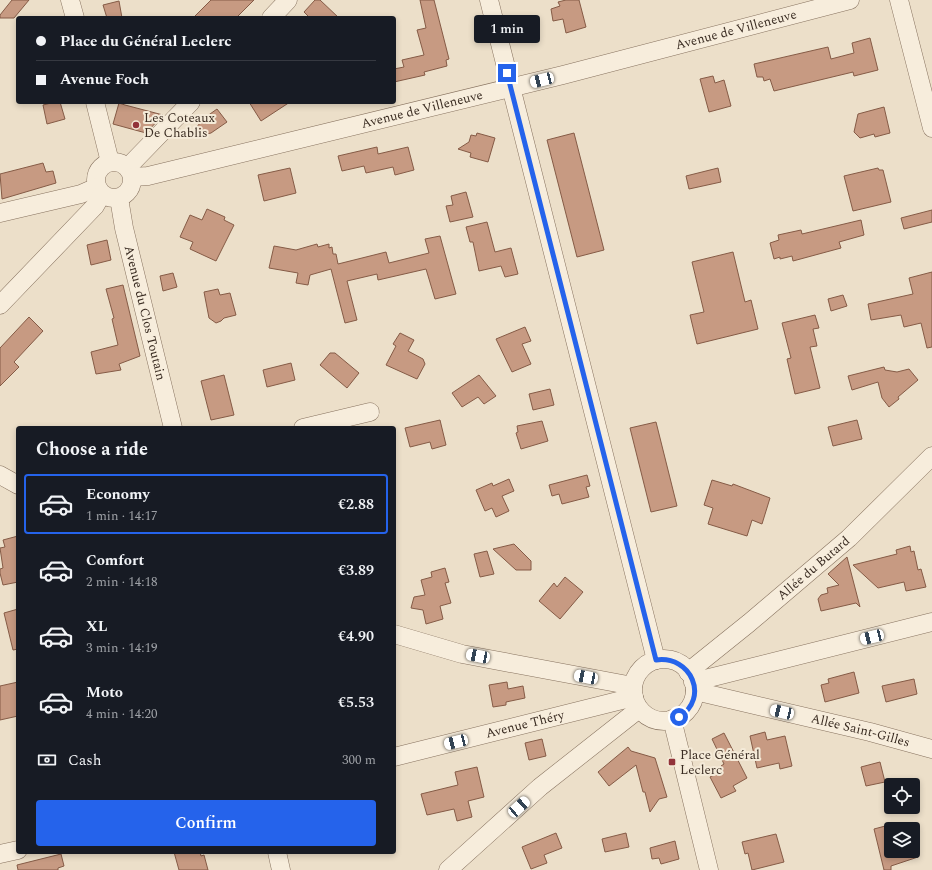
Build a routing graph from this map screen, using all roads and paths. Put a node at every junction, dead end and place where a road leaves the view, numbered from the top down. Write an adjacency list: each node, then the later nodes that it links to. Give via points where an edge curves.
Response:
1 (70, 0): 6 (street)
2 (288, 0): 7 (street)
3 (489, 0): 8 (street)
4 (848, 0): 8 (street, Avenue de Villeneuve)
5 (899, 0): 11 (street)
6 (74, 16)
7 (273, 16)
8 (510, 88): 13 (street, Avenue de Villeneuve, via 148,176); 26 (street)
9 (96, 104): 12 (street)
10 (189, 104): 13 (street)
11 (932, 128)
12 (110, 162): 13 (street, via 122,164); 14 (street, via 98,172)
13 (130, 172): 15 (street, via 130,190)
14 (100, 190): 15 (street, via 111,198); 16 (street); 17 (street, via 95,206)
15 (119, 198): 19 (street, Avenue du Clos Toutain)
16 (0, 213)
17 (0, 305)
18 (370, 412): 20 (street)
19 (173, 426)
20 (311, 426)
21 (932, 456): 27 (street, Allée du Butard, via 849,538 749,624)
22 (0, 475): 23 (street)
23 (16, 484)
24 (932, 622): 27 (street)
25 (396, 635): 28 (street, via 462,654)
26 (656, 660): 27 (street, via 675,662); 28 (street, via 643,668 636,677)
27 (692, 682): 29 (street, via 692,703 688,710); 30 (street, Allée Saint-Gilles)
28 (635, 697): 29 (street, via 655,719); 31 (street, Avenue Théry); 36 (street)
29 (672, 720): 37 (street)
30 (932, 749)
31 (396, 757)
32 (16, 850): 33 (street)
33 (0, 854)
34 (277, 854): 35 (street)
35 (281, 870)
36 (448, 870)
37 (709, 870)

